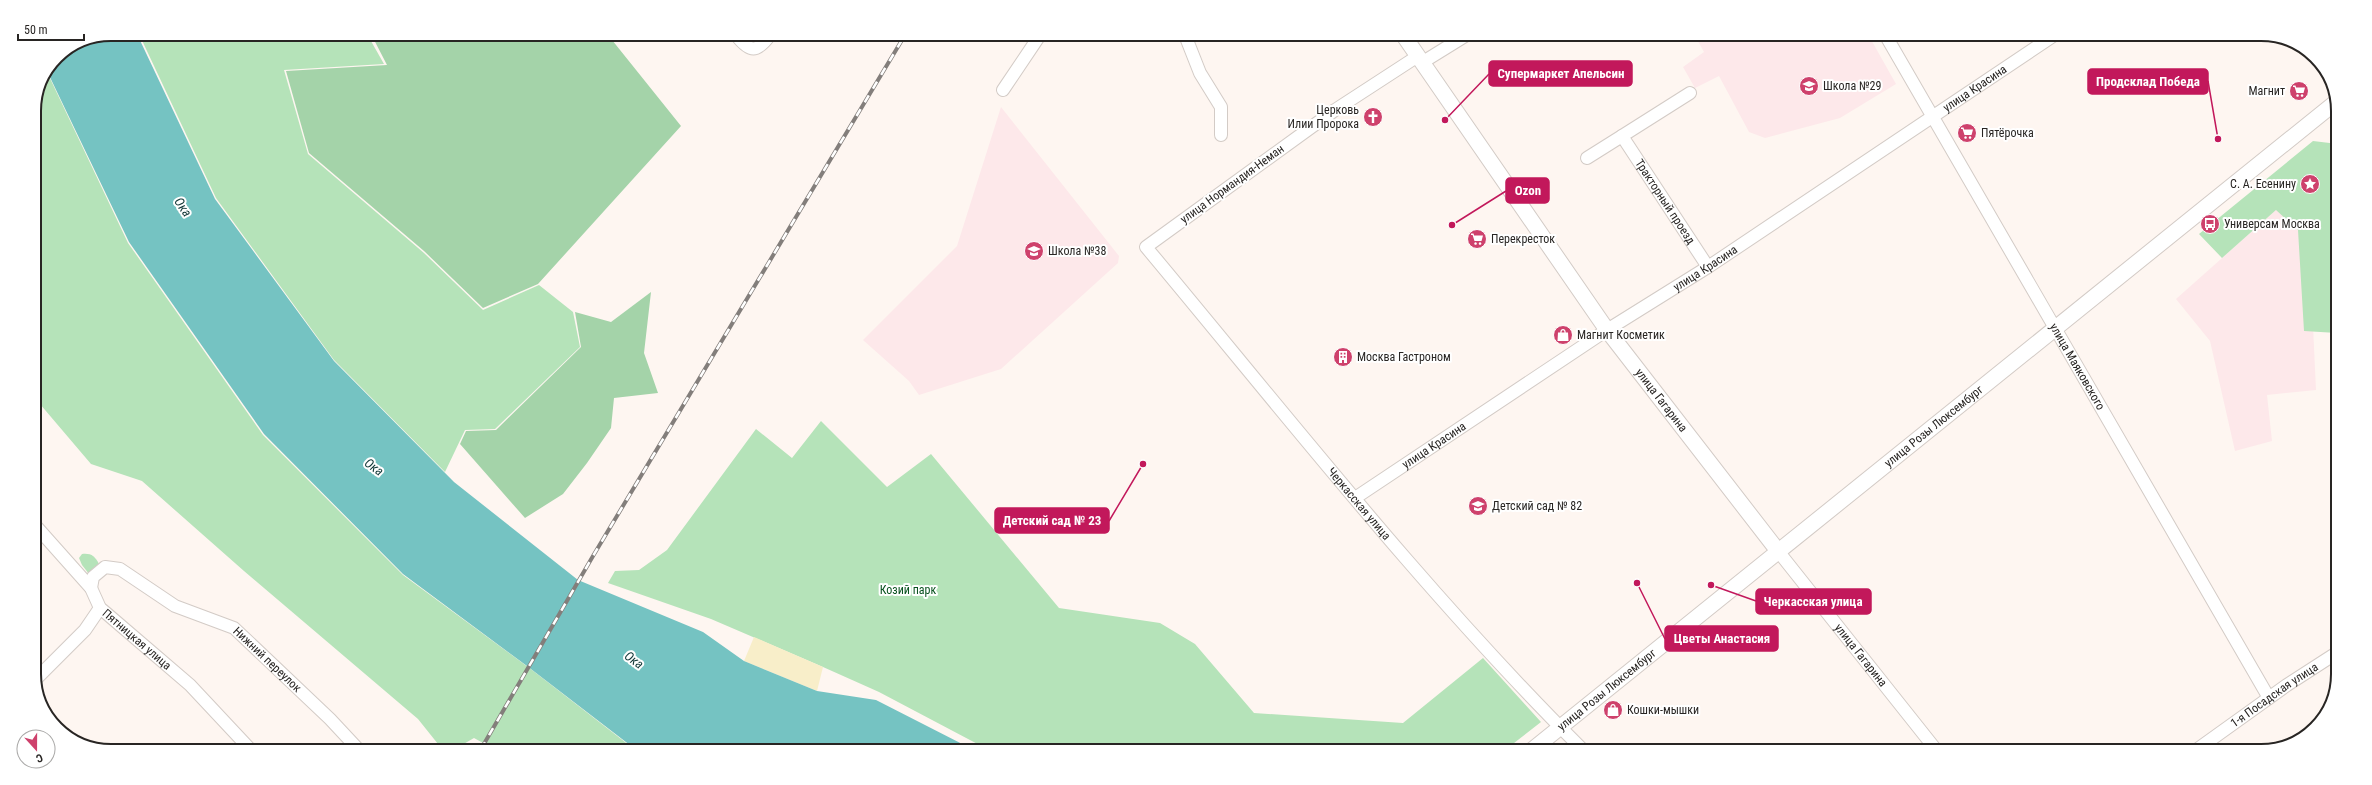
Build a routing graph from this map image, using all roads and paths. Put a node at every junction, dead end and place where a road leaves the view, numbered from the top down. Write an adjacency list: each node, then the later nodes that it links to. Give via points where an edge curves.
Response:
1 (742, 41): 2 (street, via 748,48 755,49 762,47)
2 (766, 41)
3 (1036, 41): 10 (street)
4 (1187, 41): 14 (street, via 1200,73 1221,107)
5 (1407, 41): 9 (main road, улица Гагарина)
6 (1456, 41): 9 (street, улица Нормандия-Неман)
7 (1889, 41): 13 (street, улица Маяковского)
8 (2046, 41): 13 (street, улица Красина)
9 (1420, 59): 17 (street, улица Нормандия-Неман, via 1335,110); 20 (main road, улица Гагарина)
10 (1003, 90)
11 (1690, 93): 15 (street)
12 (2331, 106): 19 (main road, улица Розы Люксембург)
13 (1932, 117): 18 (street, улица Красина); 19 (street, улица Маяковского)
14 (1221, 135)
15 (1622, 136): 16 (street); 18 (street, Тракторный проезд)
16 (1587, 158)
17 (1146, 247): 21 (street, Черкасская улица)
18 (1708, 267): 20 (street, улица Красина)
19 (2054, 329): 23 (main road, улица Розы Люксембург); 28 (street, улица Маяковского)
20 (1607, 330): 21 (street, улица Красина); 23 (main road, улица Гагарина)
21 (1355, 498): 29 (street, Черкасская улица, via 1457,615)
22 (41, 532): 24 (street, Пятницкая улица)
23 (1778, 551): 29 (main road, улица Розы Люксембург); 34 (street, улица Гагарина)
24 (91, 588): 25 (street, Пятницкая улица); 31 (street, Нижний переулок, via 92,577 105,567 120,569 175,606 234,628)
25 (100, 608): 27 (street, via 85,630); 30 (street, Пятницкая улица, via 190,685)
26 (2331, 657): 28 (street, 1-я Посадская улица)
27 (41, 674)
28 (2269, 698): 35 (street, 1-я Посадская улица)
29 (1561, 727): 32 (main road, улица Розы Люксембург); 33 (street, Черкасская улица)
30 (245, 744)
31 (353, 744)
32 (1540, 744)
33 (1577, 744)
34 (1931, 744)
35 (2205, 744)

